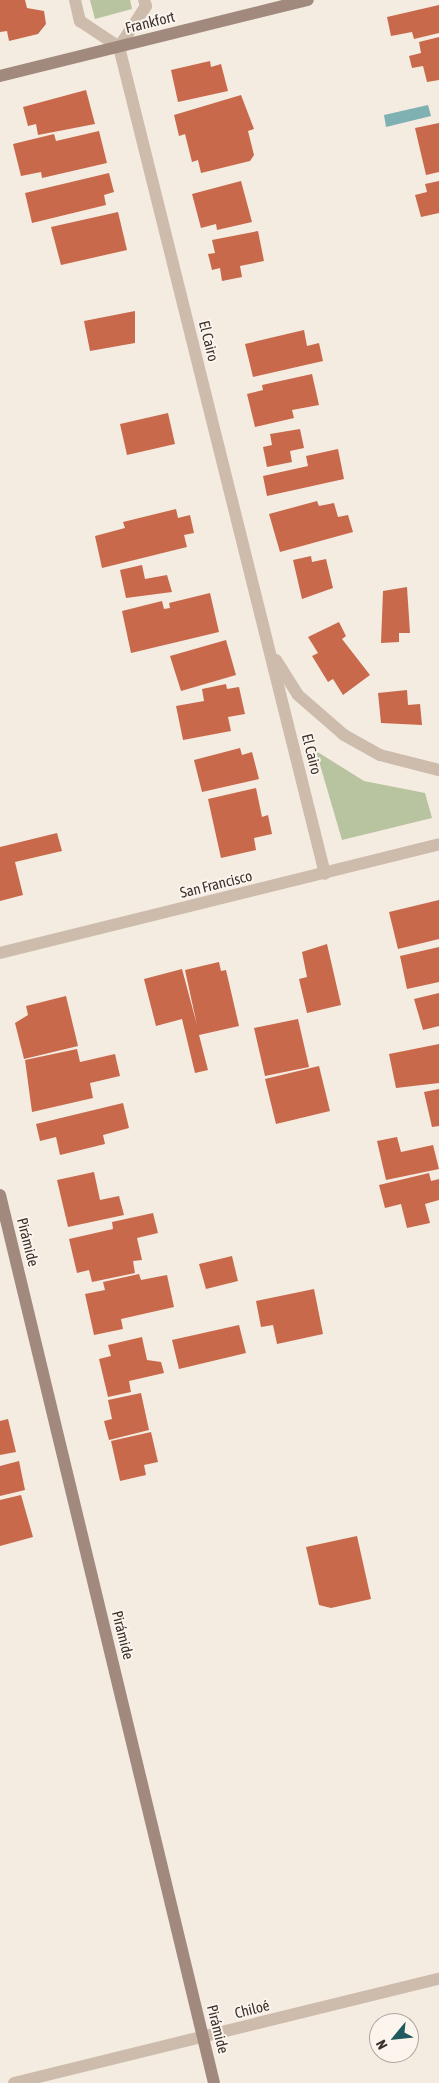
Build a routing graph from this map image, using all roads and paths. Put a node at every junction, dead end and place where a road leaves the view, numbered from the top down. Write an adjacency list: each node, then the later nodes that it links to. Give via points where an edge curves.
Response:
1 (75, 0): 4 (street, via 80,21)
2 (144, 0): 4 (street, via 146,6)
3 (308, 0): 4 (street, Frankfort)
4 (118, 47): 5 (street, Frankfort); 6 (street, El Cairo)
5 (0, 76)
6 (267, 642): 7 (street, El Cairo, via 298,695 327,723 380,755); 9 (street, El Cairo)
7 (439, 770)
8 (439, 844): 9 (street, San Francisco)
9 (325, 874): 10 (street, San Francisco)
10 (0, 953)
11 (0, 1195): 13 (street, Pirámide)
12 (439, 1980): 13 (street, Chiloé)
13 (203, 2037): 14 (street, Chiloé); 15 (street, Pirámide)
14 (14, 2083)
15 (214, 2083)

